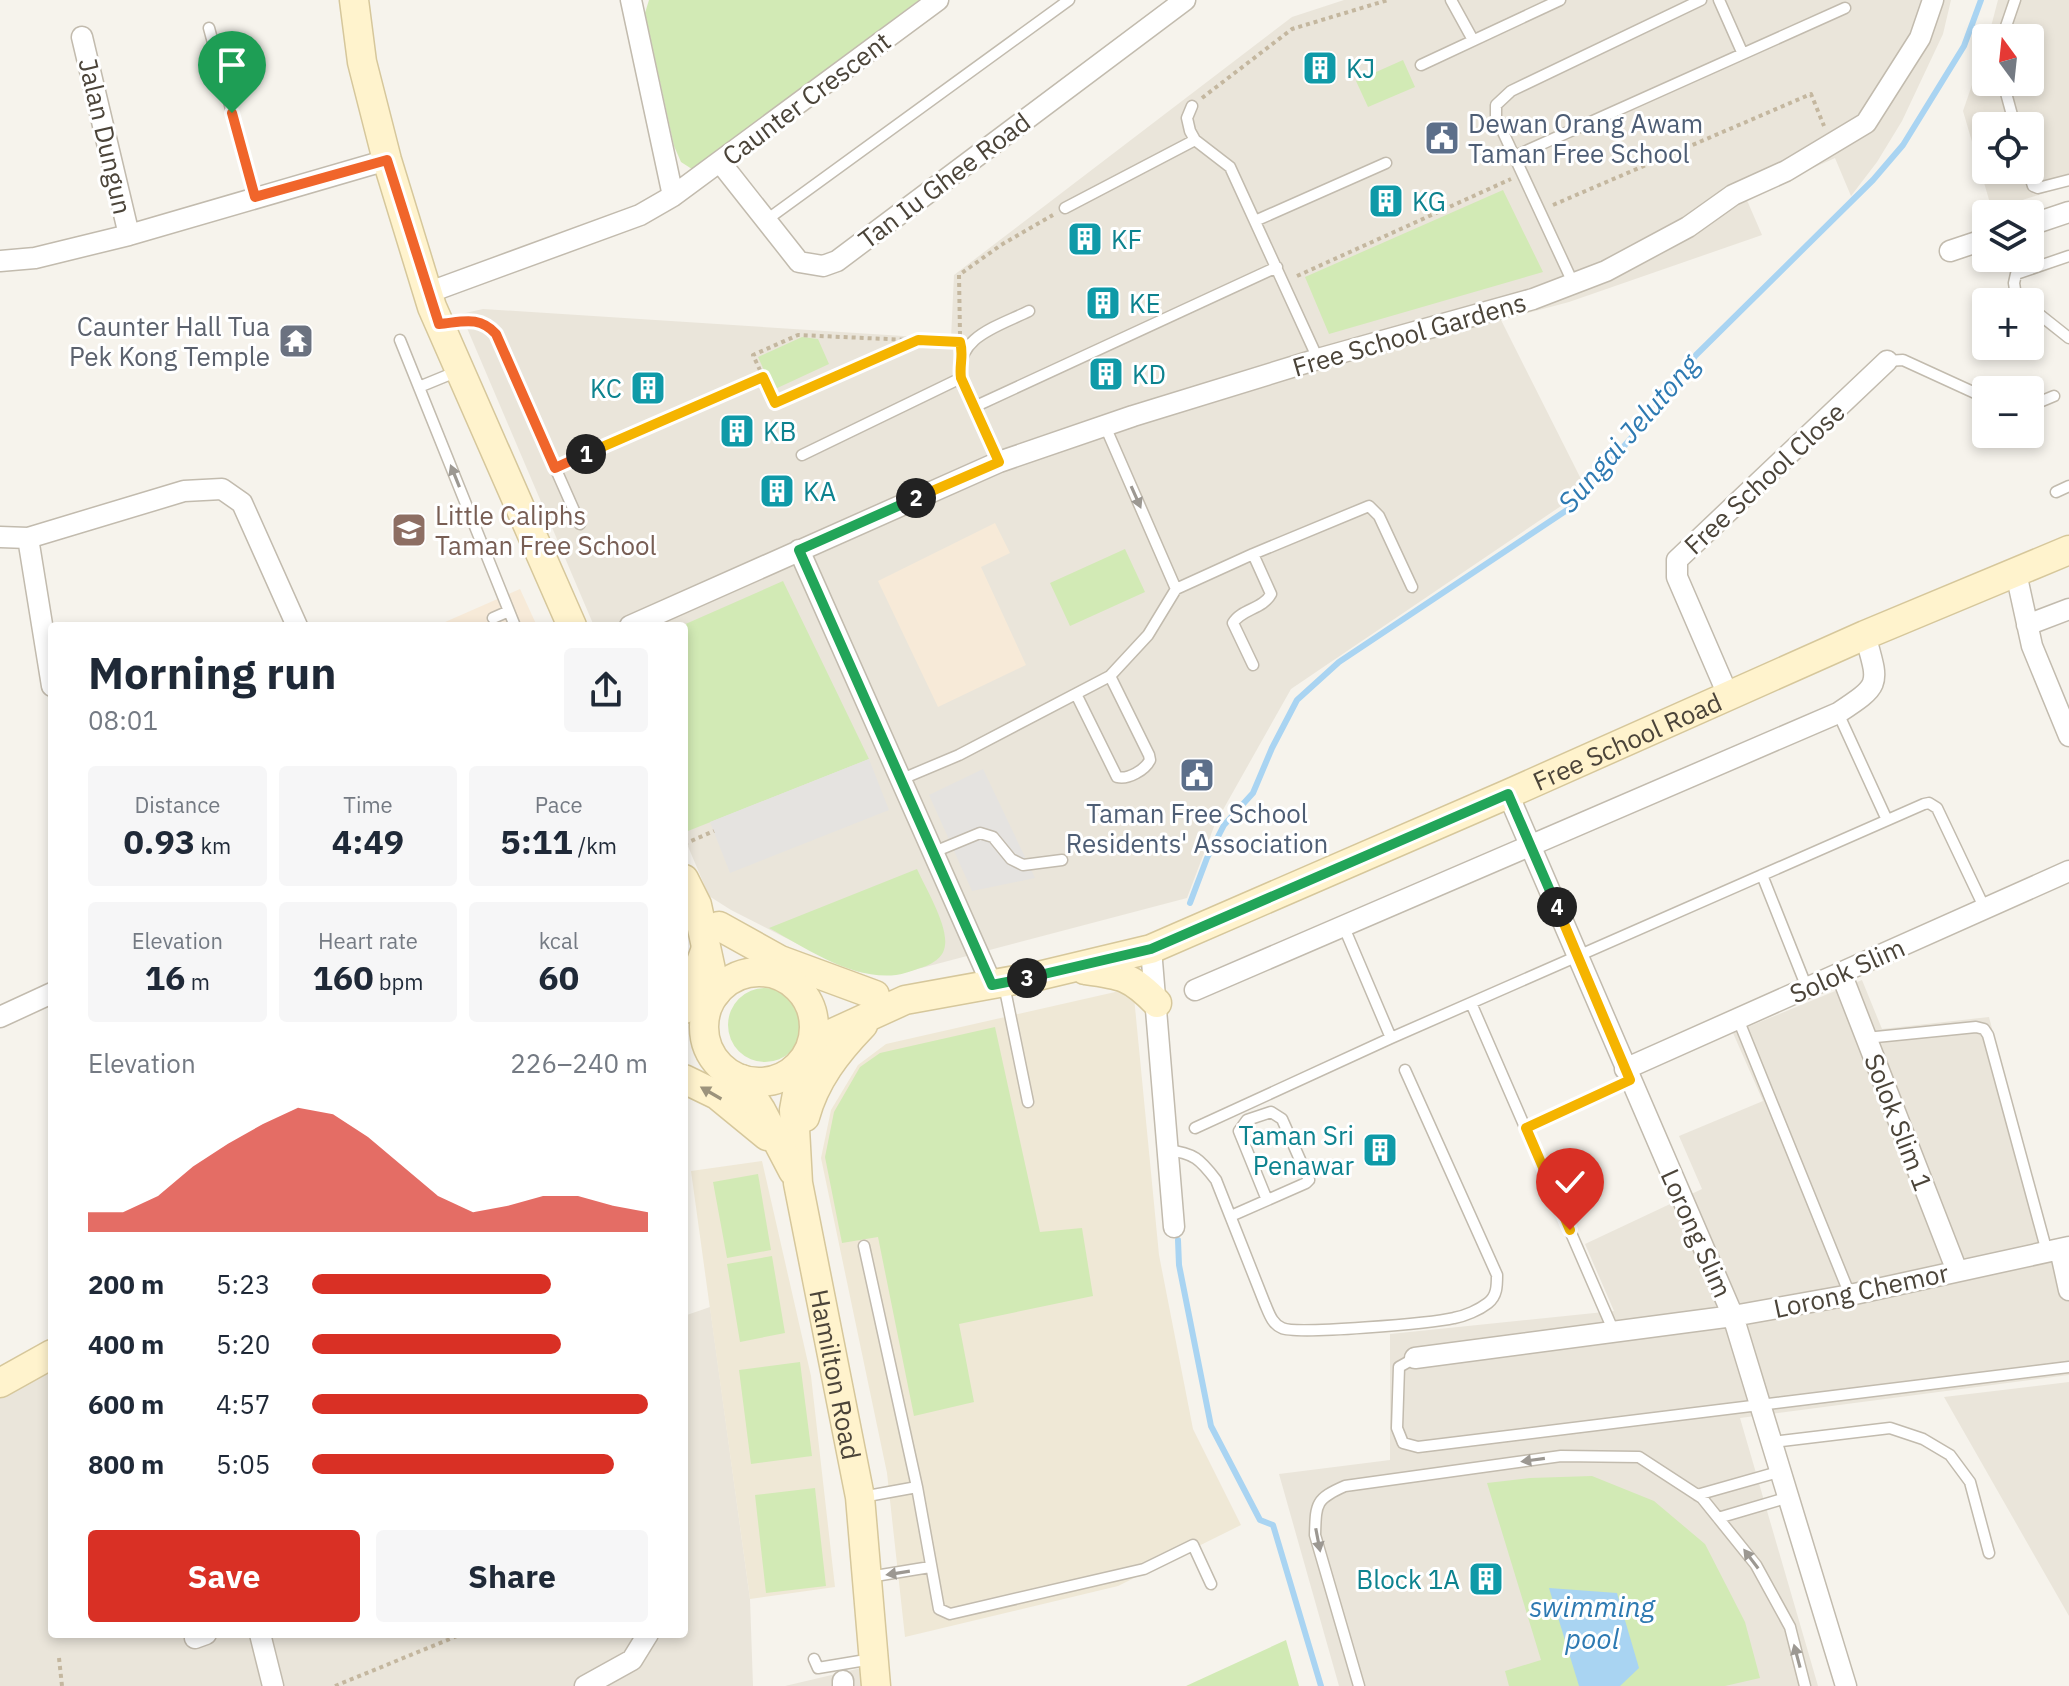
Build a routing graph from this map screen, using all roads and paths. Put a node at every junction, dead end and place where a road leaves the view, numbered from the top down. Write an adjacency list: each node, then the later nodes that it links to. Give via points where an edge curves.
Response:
1 (354, 0): 24 (main road, via 362,62)
2 (631, 0): 30 (street)
3 (938, 0): 25 (street, Caunter Crescent)
4 (1069, 0): 36 (lane)
5 (1185, 0): 36 (street, Tan Iu Ghee Road, via 837,261 823,266 799,262)
6 (1388, 0): 20 (path, via 1292,29)
7 (1451, 0): 17 (lane)
8 (1560, 0): 17 (lane)
9 (1701, 0): 23 (lane, via 1499,99 1496,117)
10 (1719, 0): 18 (lane)
11 (1933, 0): 22 (street, Free School Gardens, via 1920,38 1875,111 1866,123)
12 (2015, 0): 14 (lane)
13 (1845, 8): 18 (lane)
14 (2007, 24)
15 (209, 28): 31 (lane)
16 (82, 37): 38 (street, Jalan Dungun)
17 (1473, 40): 19 (lane)
18 (1742, 52): 23 (lane)
19 (1421, 65)
20 (1192, 106): 21 (lane, via 1187,125)
21 (1195, 140): 32 (lane); 37 (lane, via 1230,167)
22 (1832, 144): 33 (path, via 1811,94); 45 (street, Free School Gardens)
23 (1515, 156): 27 (lane)
24 (387, 160): 31 (street); 47 (main road)
25 (720, 162): 30 (street, Caunter Crescent); 36 (street, Tan Iu Ghee Road)
26 (1386, 163): 37 (lane)
27 (1523, 174): 33 (lane); 44 (path)
28 (2069, 180): 29 (lane, via 2038,188)
29 (2032, 184)
30 (673, 196): 47 (street, Caunter Crescent, via 640,215)
31 (255, 197): 38 (street)
32 (1065, 208): 53 (path, via 959,275 960,342)
33 (1540, 211): 45 (lane)
34 (2069, 212): 35 (street)
35 (2044, 220)
36 (765, 221)
37 (1255, 221): 43 (lane)
38 (129, 235): 41 (street, via 35,258)
39 (1972, 244): 40 (street)
40 (1950, 251)
41 (1, 256)
42 (2069, 256): 46 (lane, via 2016,274)
43 (1277, 267): 44 (lane); 63 (lane)
44 (1284, 282): 54 (lane)
45 (1574, 285): 54 (street, Free School Gardens)
46 (2015, 288)
47 (427, 293): 50 (main road)
48 (1029, 311): 58 (lane, via 970,342 959,366)
49 (2044, 318): 51 (lane)
50 (439, 324): 56 (main road); 67 (lane, via 477,320 496,334)
51 (2069, 338)
52 (400, 340): 59 (lane)
53 (918, 340): 57 (path, via 775,403); 57 (path, via 798,335 753,355)
54 (1318, 359): 64 (street, Free School Gardens)
55 (1887, 361): 60 (lane, via 1903,360); 92 (street, Free School Close, via 1677,560 1677,577)
56 (459, 370): 59 (lane); 84 (main road)
57 (763, 377): 67 (path)
58 (961, 378): 63 (lane); 65 (lane)
59 (419, 387): 80 (lane, one-way to 59)
60 (1972, 392)
61 (2054, 396): 62 (lane)
62 (2044, 400)
63 (974, 407): 66 (lane)
64 (1105, 426): 66 (street, Free School Gardens); 78 (lane, one-way to 78)
65 (802, 455)
66 (999, 462): 73 (street, Free School Gardens)
67 (555, 468): 70 (lane)
68 (2069, 486): 69 (lane)
69 (2056, 492)
70 (580, 524)
71 (0, 537): 72 (street)
72 (28, 538): 82 (street, via 184,491 222,489 242,503); 88 (street)
73 (799, 550): 85 (street, Free School Gardens); 95 (street)
74 (2069, 550): 76 (main road, Free School Road)
75 (1253, 554): 77 (lane, via 1369,506 1379,516); 78 (lane); 89 (lane, via 1271,594 1233,623)
76 (2016, 573): 86 (street); 87 (main road, Free School Road)
77 (1412, 587)
78 (1176, 589): 90 (lane, via 1148,635)
79 (2069, 609): 86 (street)
80 (509, 611): 81 (lane); 83 (lane)
81 (493, 618)
82 (295, 622)
83 (513, 622)
84 (570, 622)
85 (639, 622)
86 (2027, 625): 94 (street)
87 (1865, 635): 92 (main road, Free School Road); 93 (street, via 1873,663 1870,693)
88 (48, 647)
89 (1253, 665)
90 (1110, 676): 91 (lane); 91 (lane, via 1149,755 1145,768 1117,777)
91 (1076, 694): 95 (lane)
92 (1728, 695): 96 (main road, Free School Road)
93 (1838, 713): 97 (lane); 100 (street)
94 (2069, 736)
95 (902, 779): 101 (street)
96 (1508, 794): 100 (street, Lorong Slim); 109 (main road, Free School Road)
97 (1887, 820): 104 (lane); 106 (lane, via 1933,804)
98 (714, 831): 99 (path)
99 (688, 842)
100 (1531, 847): 107 (street); 110 (street, Lorong Slim)
101 (934, 852): 102 (lane, via 980,833 993,837 1023,865); 114 (street)
102 (1062, 860)
103 (2069, 871): 106 (street, Solok Slim)
104 (1762, 875): 110 (lane); 116 (lane)
105 (688, 887): 108 (main road)
106 (1985, 909): 113 (street, Solok Slim)
107 (1343, 925): 117 (street); 126 (lane)
108 (712, 938): 112 (main road); 121 (main road); 122 (main road, via 780,960)
109 (1151, 949): 111 (main road, Free School Road); 119 (street)
110 (1579, 955): 120 (lane); 132 (street, Lorong Slim)
111 (1076, 968): 114 (main road, Free School Road); 119 (main road, via 1136,981)
112 (762, 972): 115 (main road); 121 (main road, via 737,978)
113 (1841, 973): 116 (street, Solok Slim); 127 (street, Solok Slim 1)
114 (998, 984): 122 (main road, Free School Road); 135 (lane)
115 (796, 986): 122 (main road, Free School Road); 128 (main road, via 813,1012)
116 (1807, 988): 124 (street, Solok Slim)
117 (1195, 990)
118 (48, 995): 123 (street)
119 (1157, 1003): 139 (street)
120 (1471, 1003): 126 (lane); 137 (lane)
121 (702, 1004): 125 (main road); 130 (main road, via 707,1048)
122 (875, 1004): 128 (main road); 138 (main road, via 821,1077)
123 (0, 1017)
124 (1738, 1019): 132 (street, Solok Slim); 147 (lane)
125 (688, 1024)
126 (1391, 1038): 136 (lane)
127 (1866, 1038): 144 (lane, via 1984,1029); 145 (street, Solok Slim 1)
128 (808, 1052): 133 (main road, via 790,1073 775,1080); 138 (main road, Hamilton Road)
129 (688, 1061): 130 (main road)
130 (717, 1063): 133 (main road)
131 (1405, 1070): 141 (lane, via 1497,1275 1491,1301 1455,1318 1290,1331 1274,1323)
132 (1628, 1074): 137 (lane); 148 (street, Lorong Slim)
133 (741, 1079): 138 (main road)
134 (688, 1081): 138 (main road, one-way to 134, via 717,1095)
135 (1028, 1102)
136 (1195, 1128)
137 (1526, 1128): 149 (lane)
138 (787, 1149): 159 (main road, Hamilton Road)
139 (1167, 1150): 141 (lane, via 1188,1152 1206,1166); 142 (street)
140 (1267, 1200): 140 (lane, via 1309,1180 1282,1119 1271,1112 1247,1120 1239,1131); 141 (lane)
141 (1231, 1216)
142 (1174, 1227)
143 (864, 1246): 157 (lane)
144 (2058, 1249): 145 (street, Lorong Chemor); 146 (street)
145 (1957, 1271): 147 (street, Lorong Chemor)
146 (2069, 1290)
147 (1850, 1295): 148 (street, Lorong Chemor)
148 (1733, 1316): 149 (street, Lorong Chemor); 154 (street, Lorong Slim)
149 (1614, 1332): 151 (street, Lorong Chemor)
150 (48, 1356): 153 (main road)
151 (1415, 1358): 154 (lane, via 1402,1363 1397,1373 1398,1436 1410,1447)
152 (2069, 1367): 154 (lane)
153 (4, 1376)
154 (1762, 1404): 155 (street, Lorong Slim)
155 (1773, 1442): 156 (street, Lorong Slim); 162 (lane, via 1890,1428 1923,1439 1950,1455 1970,1482)
156 (1782, 1471): 158 (lane); 160 (street, Lorong Slim)
157 (917, 1487): 159 (lane); 163 (lane)
158 (1697, 1495): 161 (lane); 176 (lane, one-way to 176, via 1639,1457 1561,1456 1345,1486 1324,1495 1315,1510 1315,1535)
159 (860, 1497): 164 (main road, Hamilton Road)
160 (1789, 1497): 161 (lane); 178 (street, Lorong Slim)
161 (1718, 1518): 177 (lane, one-way to 161, via 1790,1627 1756,1565)
162 (1989, 1553)
163 (930, 1567): 164 (lane, one-way to 164); 165 (lane, via 936,1603 950,1614 1144,1569 1193,1545)
164 (867, 1577): 171 (main road, Hamilton Road)
165 (1211, 1584)
166 (261, 1638): 173 (street)
167 (452, 1638): 174 (path)
168 (646, 1638): 175 (street, via 632,1660)
169 (59, 1658): 172 (path)
170 (814, 1659): 171 (lane, via 818,1668)
171 (875, 1672)
172 (62, 1686)
173 (273, 1686)
174 (335, 1686)
175 (585, 1686)
176 (1359, 1686)
177 (1805, 1686)
178 (1846, 1686)

